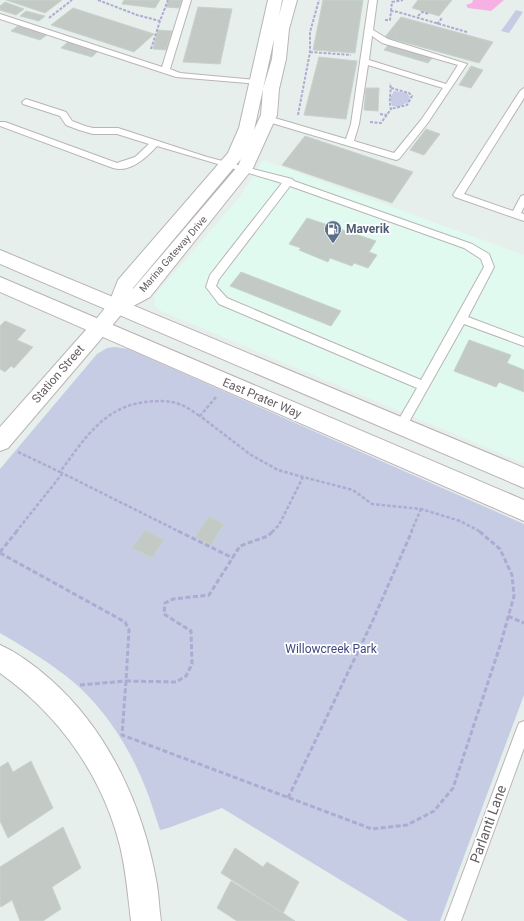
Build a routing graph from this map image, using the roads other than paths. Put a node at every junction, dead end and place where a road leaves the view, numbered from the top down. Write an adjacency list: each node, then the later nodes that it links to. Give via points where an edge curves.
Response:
1 (187, 0): 8 (lane)
2 (275, 0): 9 (street, Marina Gateway Drive)
3 (290, 0): 13 (street, Marina Gateway Drive, via 282,29)
4 (373, 0): 6 (lane)
5 (0, 16): 8 (lane)
6 (369, 31): 7 (lane); 10 (lane, via 385,41 463,64)
7 (365, 58): 10 (lane); 15 (lane, via 355,124)
8 (165, 71): 9 (lane, via 179,75)
9 (256, 82): 17 (street, Marina Gateway Drive, via 247,128 235,155)
10 (448, 87): 15 (lane, via 396,157)
11 (524, 91): 21 (lane, via 458,194)
12 (26, 102): 16 (lane, via 63,114 69,123 82,128 93,131 118,131)
13 (268, 119): 15 (lane); 18 (street, Marina Gateway Drive)
14 (2, 124): 16 (lane, via 116,166 128,165 140,158)
15 (349, 142)
16 (155, 143): 17 (lane)
17 (226, 166): 18 (lane); 24 (street, Marina Gateway Drive, via 125,286)
18 (245, 168): 19 (lane); 24 (street, Marina Gateway Drive, via 143,292)
19 (289, 181): 25 (lane, via 468,246 484,257 489,267); 28 (lane, via 214,278 211,288 223,301)
20 (524, 198): 21 (lane)
21 (519, 216)
22 (0, 257): 24 (street)
23 (0, 284): 26 (street, East Prater Way)
24 (116, 306): 26 (street, Station Street); 29 (street)
25 (462, 319): 27 (lane); 28 (lane)
26 (99, 328): 30 (street, Station Street); 32 (street, East Prater Way)
27 (524, 342)
28 (424, 386): 29 (lane)
29 (401, 426): 31 (street)
30 (0, 442)
31 (524, 478)
32 (524, 511)
33 (0, 658): 35 (street, via 29,677 59,704 88,740 110,778 130,828 141,879)
34 (524, 728): 36 (lane, Parlanti Lane)
35 (146, 921)
36 (453, 921)

